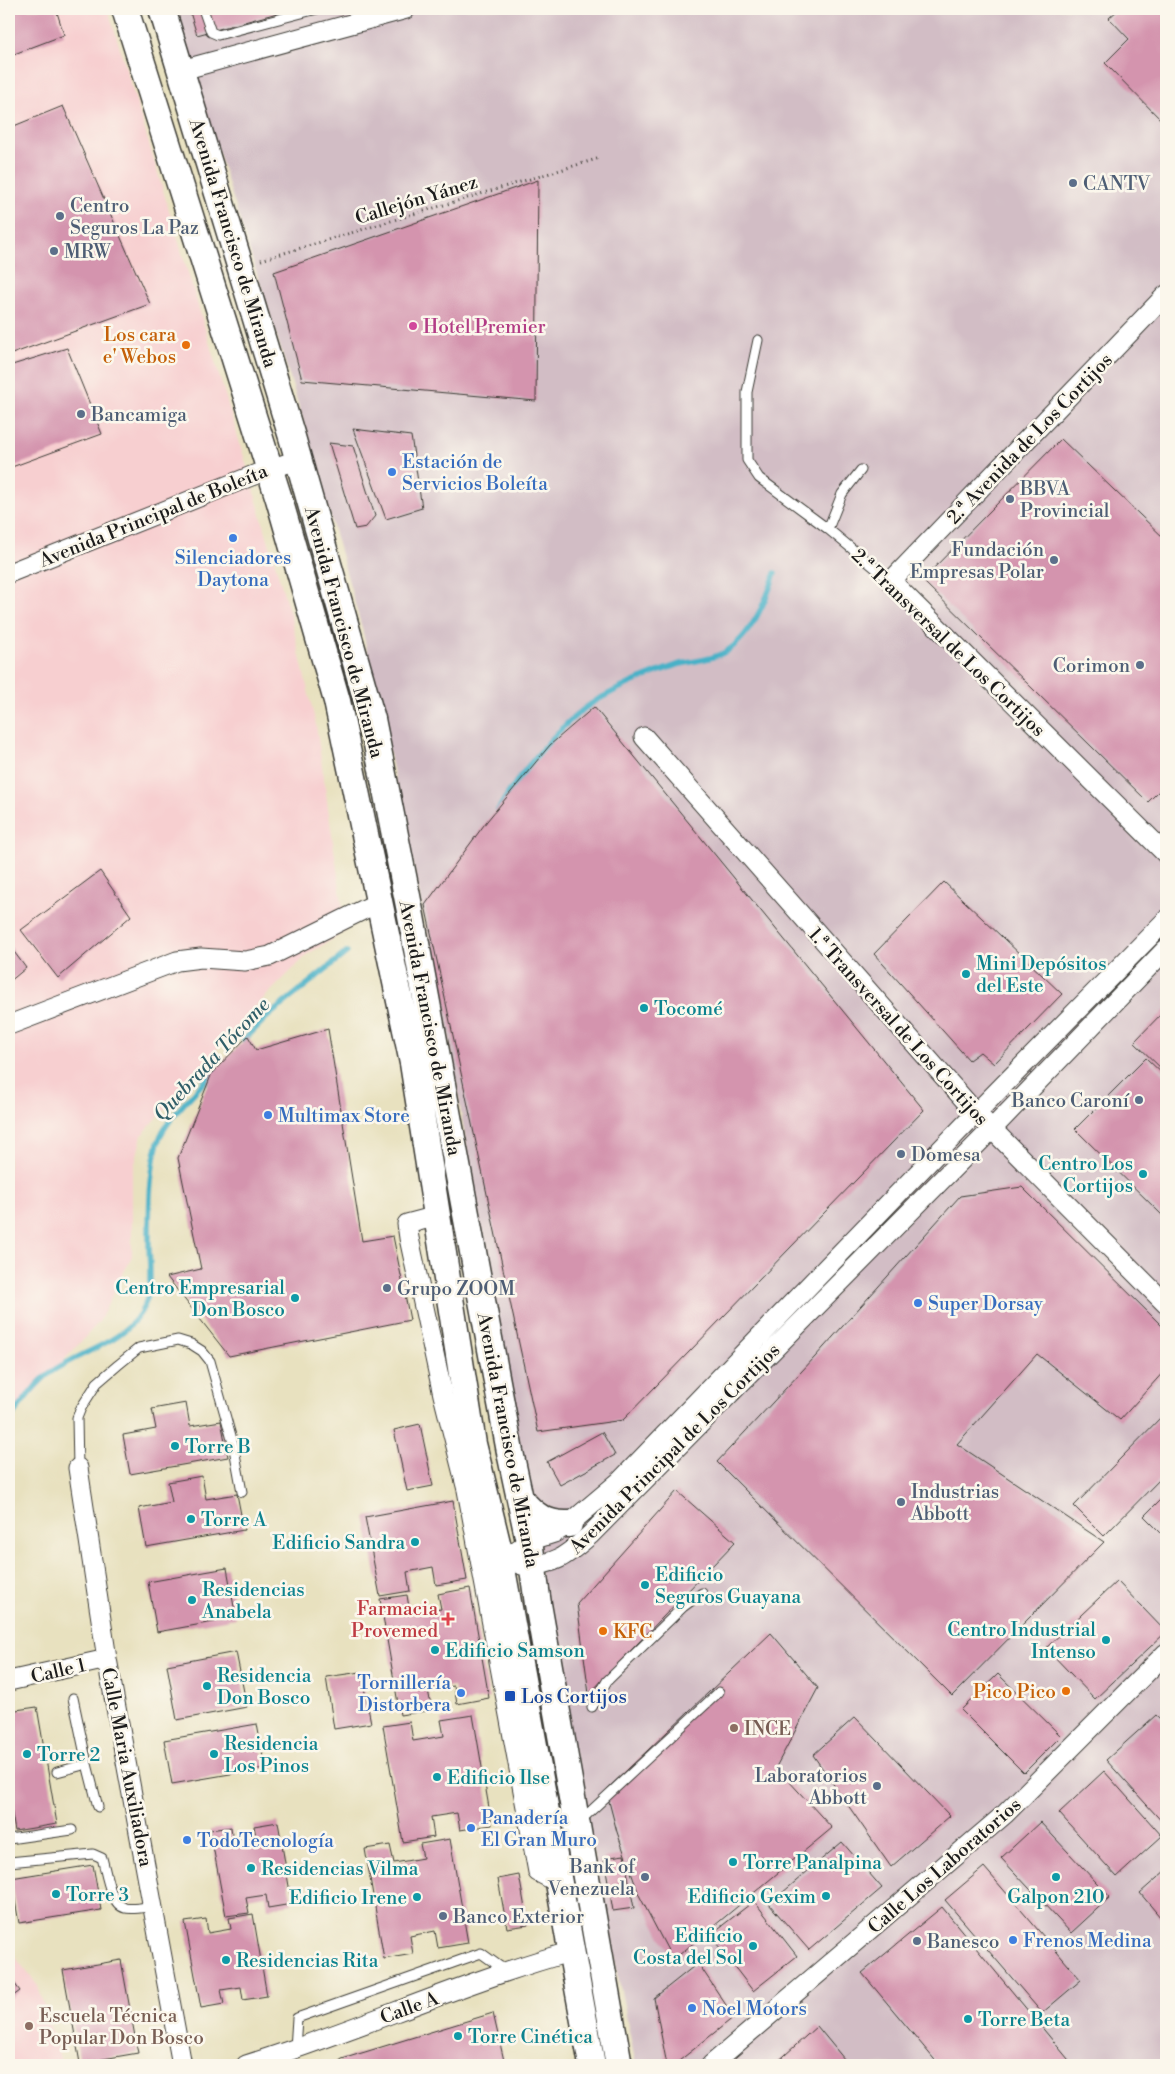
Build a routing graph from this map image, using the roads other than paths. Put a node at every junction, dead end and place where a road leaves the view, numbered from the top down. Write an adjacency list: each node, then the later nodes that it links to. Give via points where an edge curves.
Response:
1 (124, 9): 10 (main road, Avenida Francisco de Miranda)
2 (162, 9): 6 (main road, Avenida Francisco de Miranda)
3 (203, 9): 4 (lane, via 211,32 218,35)
4 (317, 9)
5 (406, 9): 6 (street)
6 (182, 70): 9 (main road, Avenida Francisco de Miranda)
7 (1166, 296): 14 (street, 2.ª Avenida de Los Cortijos)
8 (758, 340): 12 (lane, 2.ª Transversal de Los Cortijos, via 747,392 747,460 759,478)
9 (298, 460): 10 (street, Avenida Principal de Boleíta); 27 (main road, Avenida Francisco de Miranda, via 372,719)
10 (269, 469): 13 (street, Avenida Principal de Boleíta); 17 (main road, Avenida Francisco de Miranda, via 337,701)
11 (862, 470): 12 (lane, via 842,494)
12 (828, 529): 14 (lane, 2.ª Transversal de Los Cortijos)
13 (9, 572)
14 (891, 581): 16 (street, 2.ª Transversal de Los Cortijos)
15 (644, 737): 21 (street, 1.ª Transversal de Los Cortijos)
16 (1166, 854)
17 (379, 902): 20 (street, via 270,956 245,961 201,958 177,961); 26 (main road, Avenida Francisco de Miranda, via 413,1063 437,1216 467,1454)
18 (1166, 920): 21 (street, Avenida Principal de Los Cortijos)
19 (1166, 949): 22 (street, Avenida Principal de Los Cortijos)
20 (9, 1025)
21 (976, 1114): 22 (street, 1.ª Transversal de Los Cortijos); 28 (street, Avenida Principal de Los Cortijos, via 620,1481)
22 (992, 1129): 23 (street, 1.ª Transversal de Los Cortijos); 29 (street, Avenida Principal de Los Cortijos, via 564,1558)
23 (1166, 1304)
24 (78, 1468): 25 (lane, via 77,1418 97,1384 139,1348 178,1340 202,1351 210,1361 233,1443); 34 (street, Calle Maria Auxiliadora)
25 (242, 1492)
26 (477, 1496): 30 (main road, Avenida Francisco de Miranda); 32 (street, Avenida Francisco de Miranda)
27 (521, 1500): 28 (main road, via 534,1515 544,1520); 29 (main road, Avenida Francisco de Miranda)
28 (569, 1524): 29 (street, Avenida Principal de Los Cortijos)
29 (531, 1553): 30 (street, Avenida Principal de Los Cortijos); 44 (main road, Avenida Francisco de Miranda)
30 (500, 1563): 32 (street); 40 (main road, Avenida Francisco de Miranda)
31 (702, 1593): 38 (lane, via 683,1606 607,1682)
32 (490, 1612): 39 (street, Avenida Francisco de Miranda)
33 (1166, 1653): 57 (street, Calle Los Laboratorios, via 1005,1814)
34 (108, 1659): 35 (street, Calle 1); 49 (street, Calle Maria Auxiliadora)
35 (9, 1681)
36 (719, 1692): 44 (lane)
37 (73, 1698): 41 (lane)
38 (592, 1707)
39 (509, 1715): 40 (street); 48 (street, Avenida Francisco de Miranda)
40 (531, 1735): 48 (main road, Avenida Francisco de Miranda)
41 (87, 1764): 42 (lane); 43 (lane)
42 (57, 1772)
43 (98, 1807)
44 (578, 1823): 56 (main road, Avenida Francisco de Miranda)
45 (72, 1830): 46 (lane)
46 (9, 1839)
47 (9, 1862): 49 (lane, via 93,1854 102,1858 112,1896 118,1904 125,1908)
48 (548, 1877): 50 (main road, Avenida Francisco de Miranda)
49 (153, 1906): 53 (street, Calle Maria Auxiliadora)
50 (572, 1951): 51 (street, Calle A); 55 (main road, Avenida Francisco de Miranda)
51 (506, 1971): 52 (street, Calle A); 52 (lane, via 480,1953 297,2018)
52 (297, 2058): 54 (street, Calle A)
53 (182, 2065)
54 (246, 2065)
55 (592, 2065)
56 (619, 2065)
57 (711, 2065)

